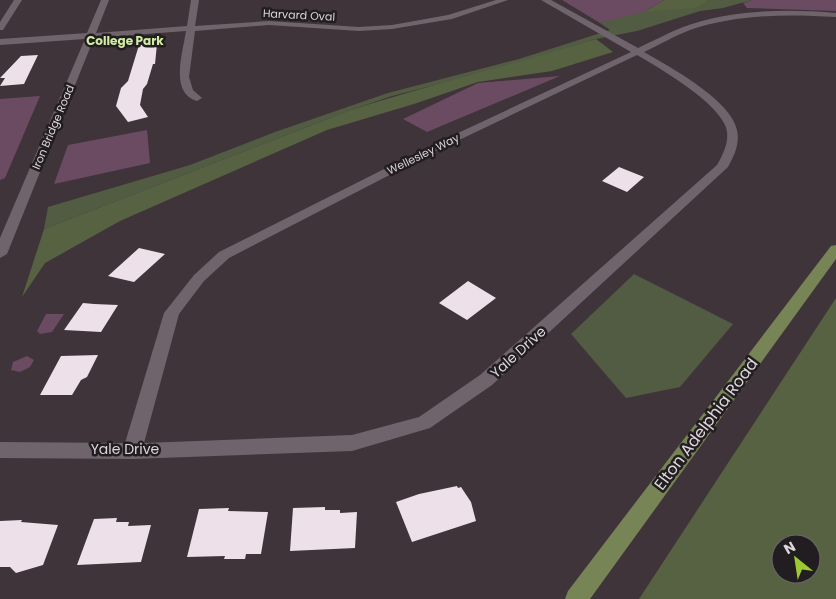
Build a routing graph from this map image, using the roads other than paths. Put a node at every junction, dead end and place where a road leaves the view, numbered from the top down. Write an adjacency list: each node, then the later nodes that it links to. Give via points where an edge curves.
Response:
1 (105, 0): 10 (street, Iron Bridge Road)
2 (195, 0): 9 (street)
3 (504, 0): 9 (street, Harvard Oval, via 448,17 392,27 359,29 269,24)
4 (545, 0): 12 (street, Yale Drive)
5 (17, 2): 6 (street); 8 (street)
6 (0, 5)
7 (836, 15): 12 (street, Wellesley Way, via 765,13 717,18 686,29)
8 (0, 28)
9 (189, 29): 10 (street, Harvard Oval); 13 (street, via 184,77 188,91)
10 (90, 36): 11 (street, Harvard Oval); 15 (street, Iron Bridge Road)
11 (0, 42)
12 (637, 54): 17 (street, Wellesley Way, via 432,149 224,256 199,278 172,313); 17 (street, Yale Drive, via 712,101 730,126 733,138 730,153 722,167 486,380 424,423 352,442)
13 (196, 98)
14 (836, 249): 18 (main road, Elton Adelphia Road)
15 (0, 254)
16 (0, 450): 17 (street, Yale Drive)
17 (132, 450)
18 (576, 599)

